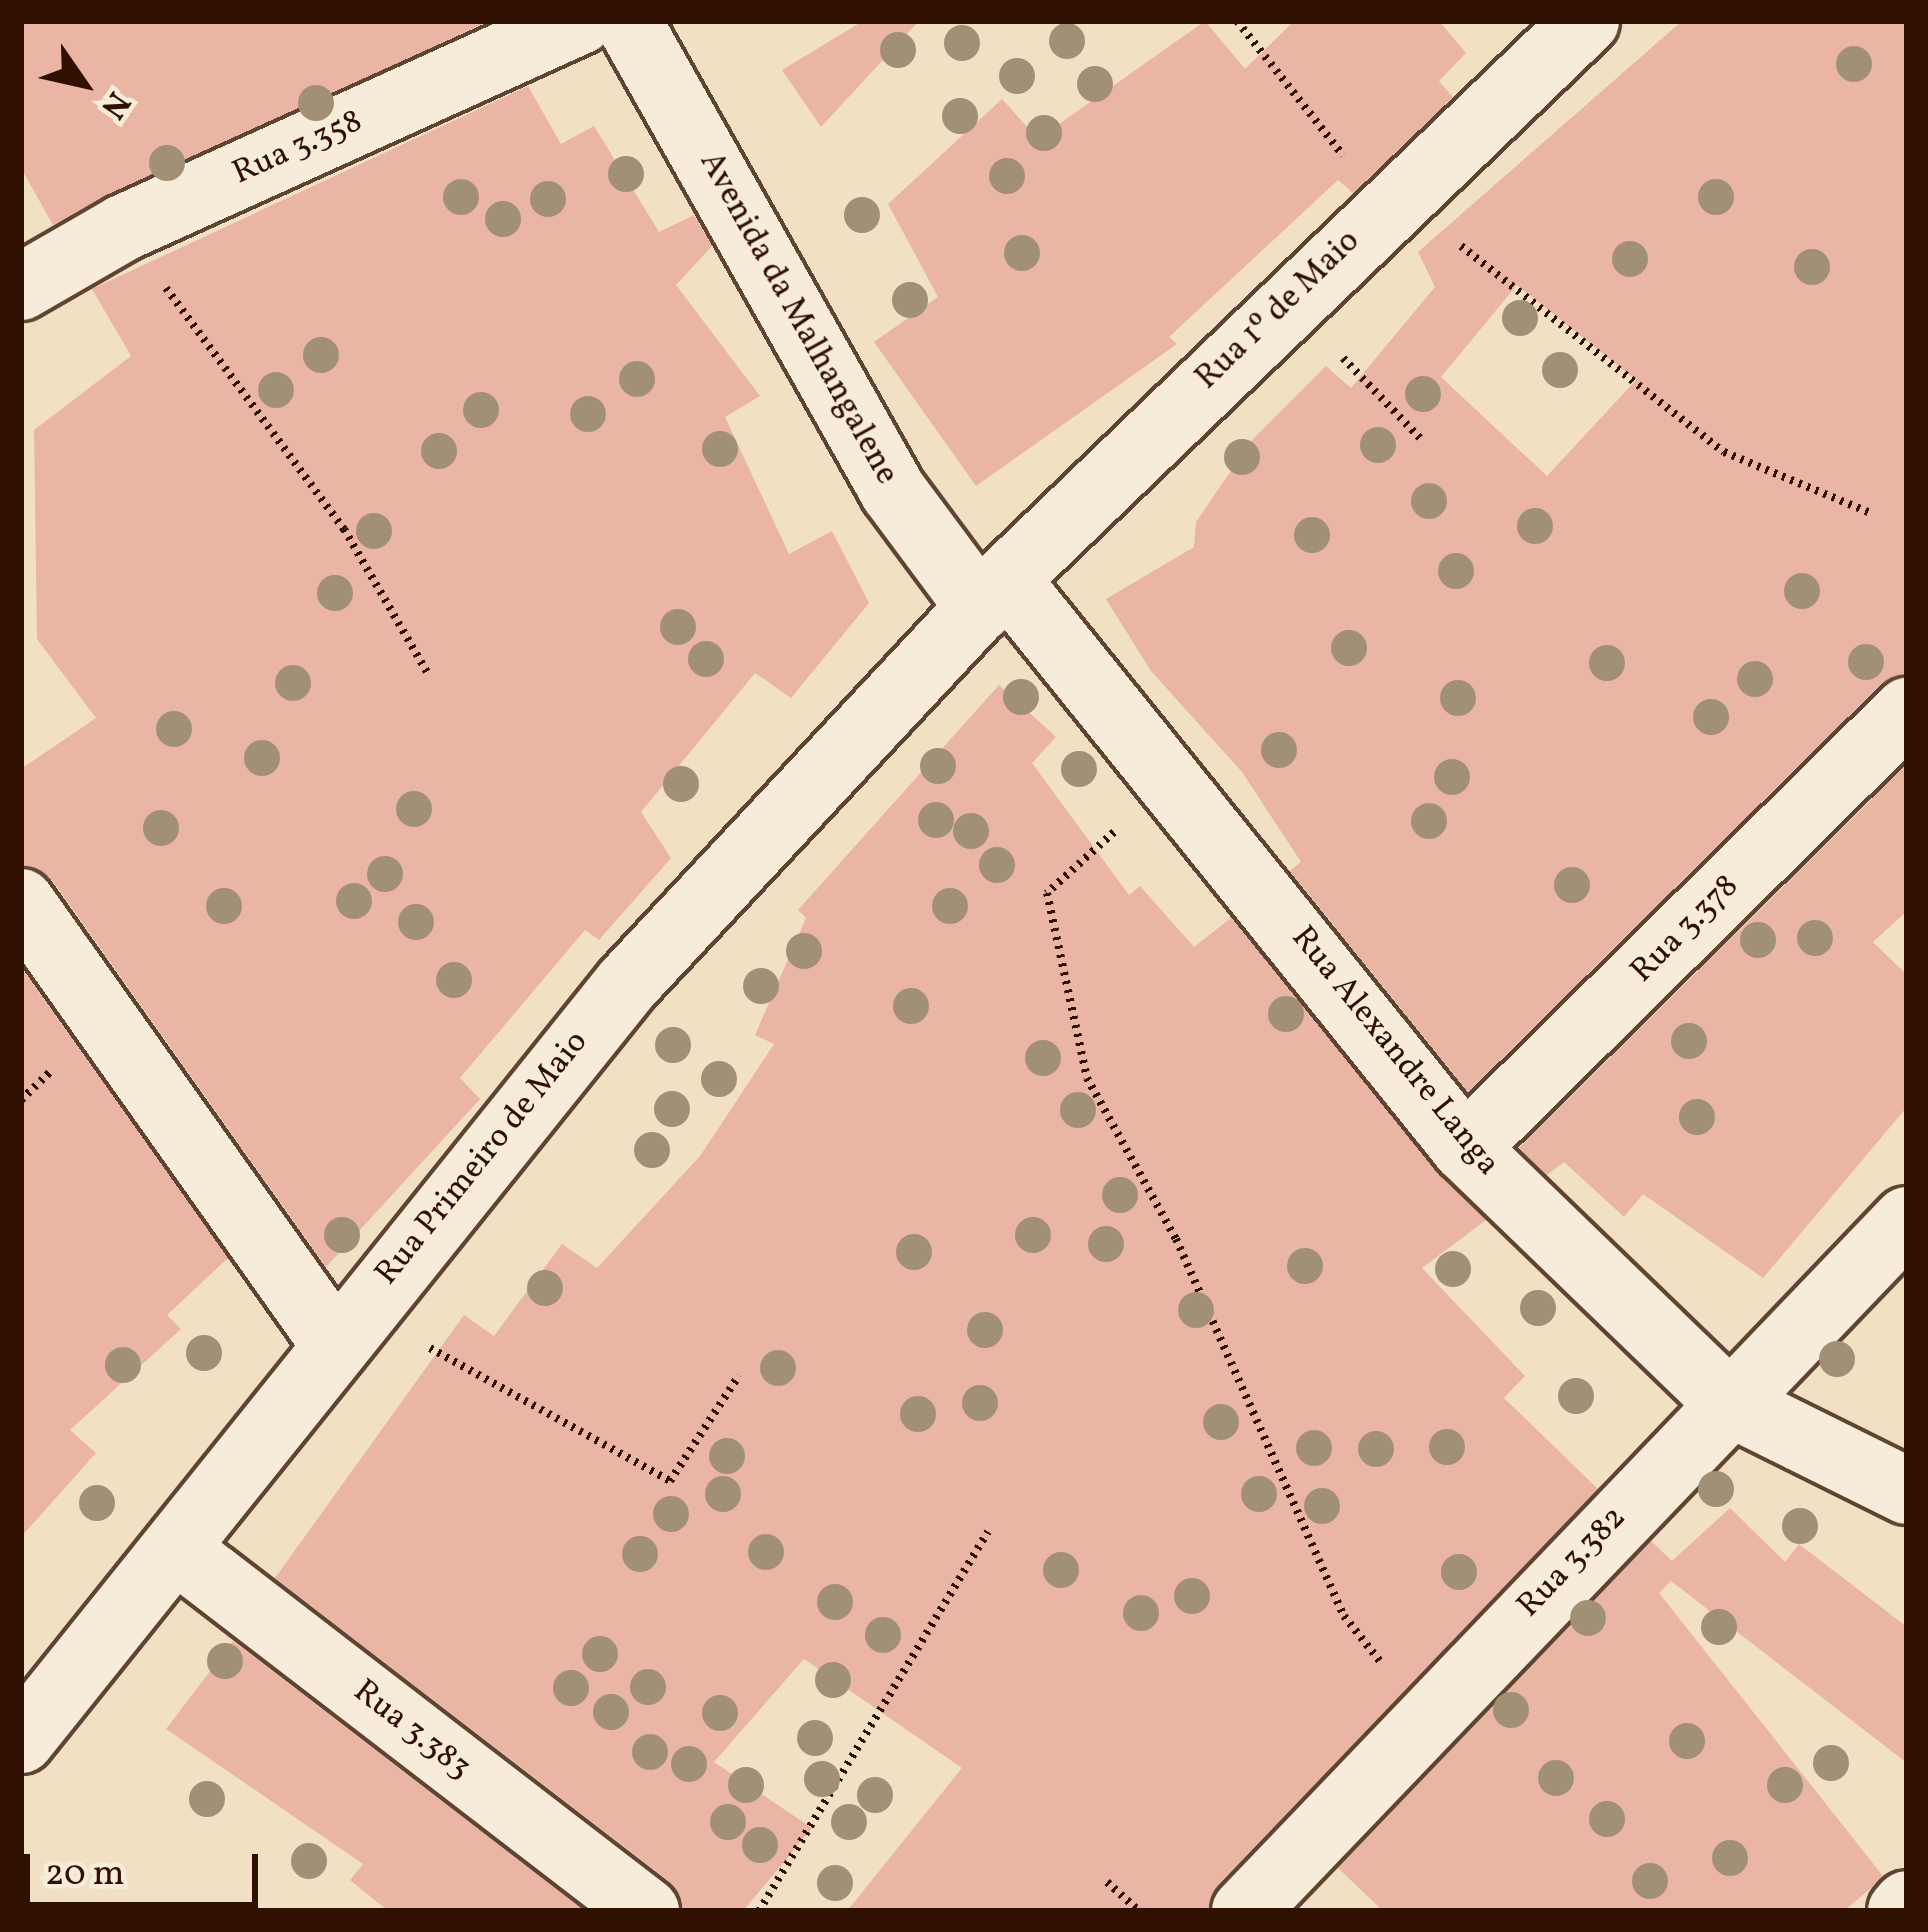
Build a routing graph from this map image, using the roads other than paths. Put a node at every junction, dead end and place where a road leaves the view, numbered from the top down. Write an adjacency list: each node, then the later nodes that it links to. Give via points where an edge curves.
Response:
1 (580, 21): 4 (street, Rua 3.358, via 123,229)
2 (628, 21): 5 (street, Avenida da Malhangalene, via 893,491)
3 (1586, 21): 5 (street, Rua 1º de Maio, via 1288,300)
4 (21, 287)
5 (993, 593): 8 (street, Rua Alexandre Langa, via 1174,780); 10 (street, Rua Primeiro de Maio, via 628,983)
6 (1907, 711): 8 (street, Rua 3.378)
7 (21, 902): 10 (street)
8 (1465, 1148): 11 (street, Rua Alexandre Langa)
9 (1907, 1220): 11 (street, Rua 3.382)
10 (333, 1342): 13 (street, Rua Primeiro de Maio)
11 (1728, 1402): 12 (street, Rua Alexandre Langa); 16 (street, Rua 3.382)
12 (1907, 1490)
13 (177, 1550): 14 (street, Rua Primeiro de Maio); 15 (street, Rua 3.383)
14 (21, 1741)
15 (646, 1911)
16 (1245, 1911)

